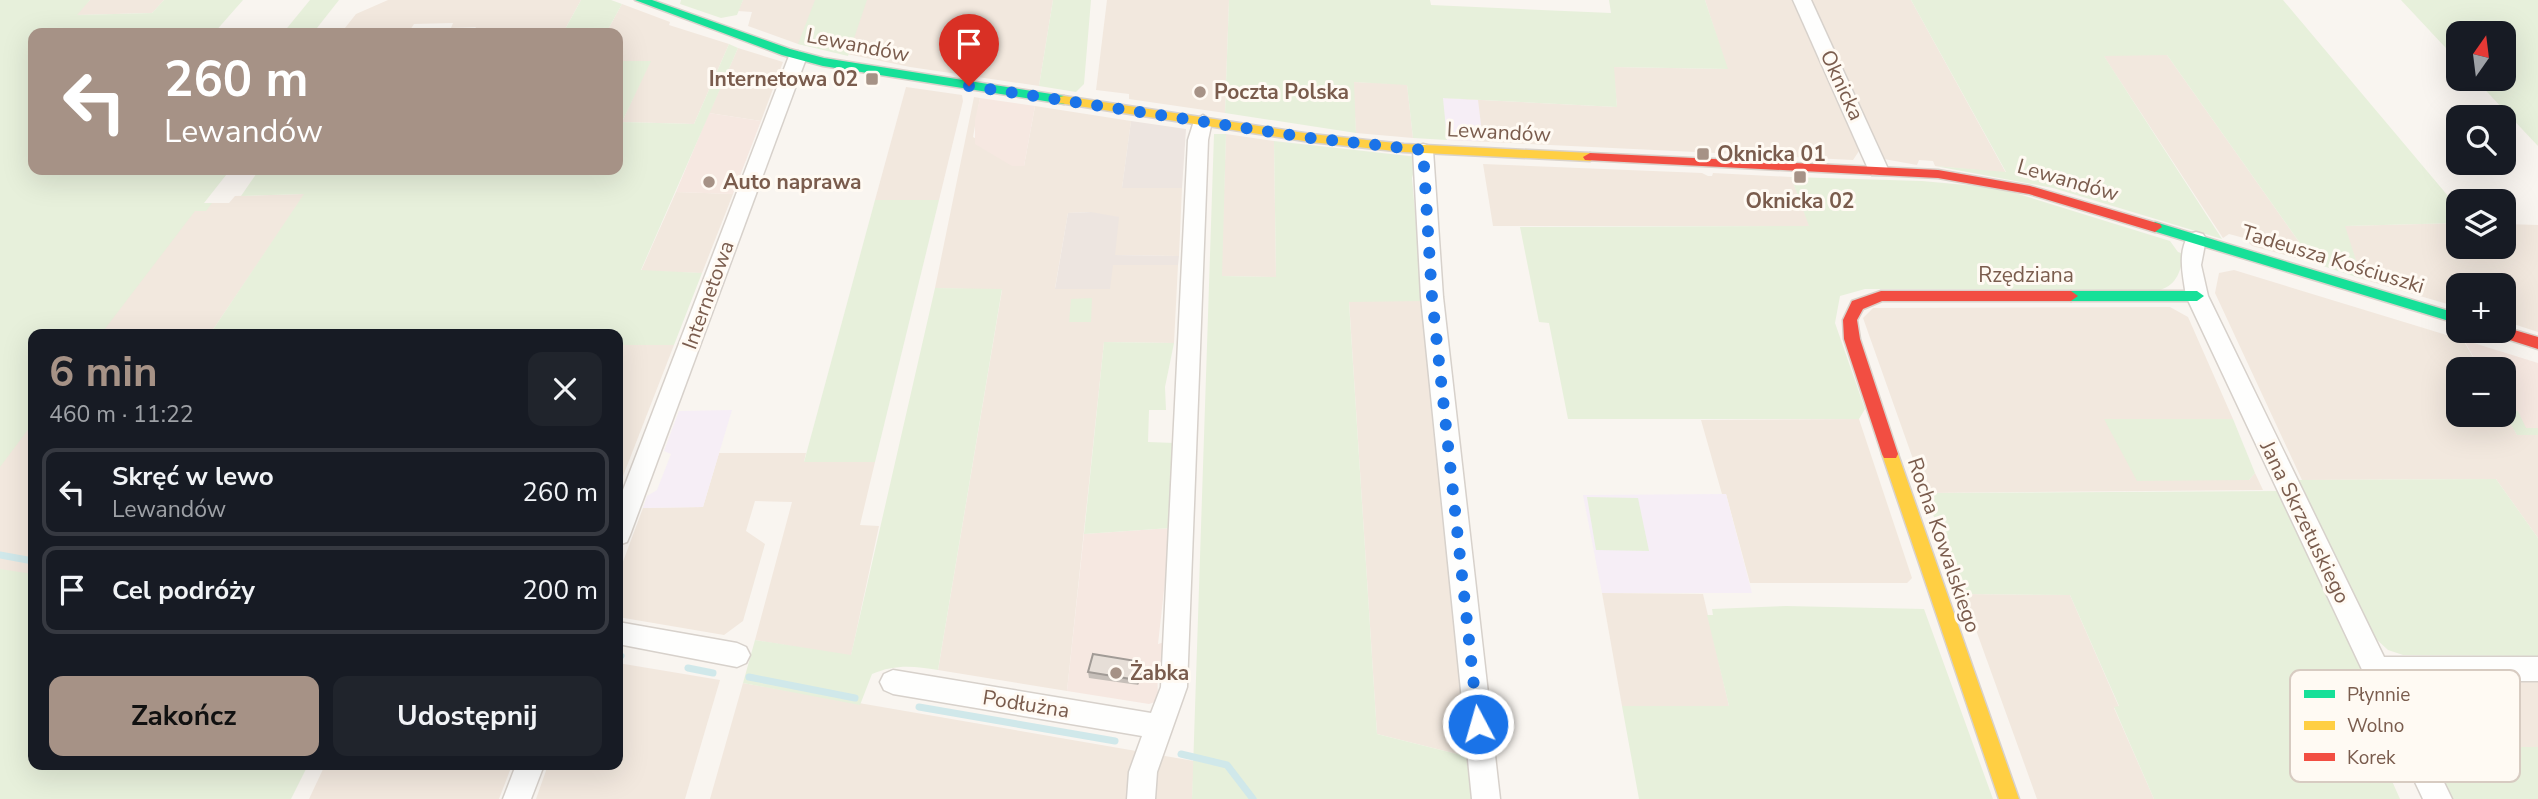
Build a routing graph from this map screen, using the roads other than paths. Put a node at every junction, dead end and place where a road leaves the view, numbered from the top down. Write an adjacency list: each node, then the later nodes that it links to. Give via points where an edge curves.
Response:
1 (641, 0): 3 (street, Lewandów)
2 (1802, 0): 6 (street, Oknicka)
3 (798, 56): 4 (street, Lewandów, via 875,72); 13 (street, Internetowa)
4 (1203, 121): 5 (street, Lewandów); 19 (street, via 1198,140 1174,687)
5 (1423, 150): 6 (street, Lewandów); 24 (street, via 1432,297)
6 (1879, 171): 7 (street, Lewandów, via 2003,183)
7 (2196, 239): 8 (street, Jana Skrzetuskiego, via 2191,265); 10 (street, Tadeusza Kościuszki)
8 (2197, 296): 9 (street, Rzędziana, via 1881,296); 16 (street, Jana Skrzetuskiego)
9 (1858, 304): 25 (street, Rocha Kowalskiego, via 1850,323 1856,347)
10 (2446, 315)
11 (2516, 336): 12 (street)
12 (2538, 342)
13 (623, 522)
14 (623, 634): 15 (street)
15 (737, 655)
16 (2375, 669): 17 (street)
17 (2538, 669)
18 (893, 682): 19 (street, Podłużna)
19 (1160, 726): 23 (street, via 1143,772)
20 (528, 770): 22 (street)
21 (2430, 782): 26 (street, Jana Skrzetuskiego)
22 (517, 799)
23 (1141, 799)
24 (1486, 799)
25 (2009, 799)
26 (2438, 799)

